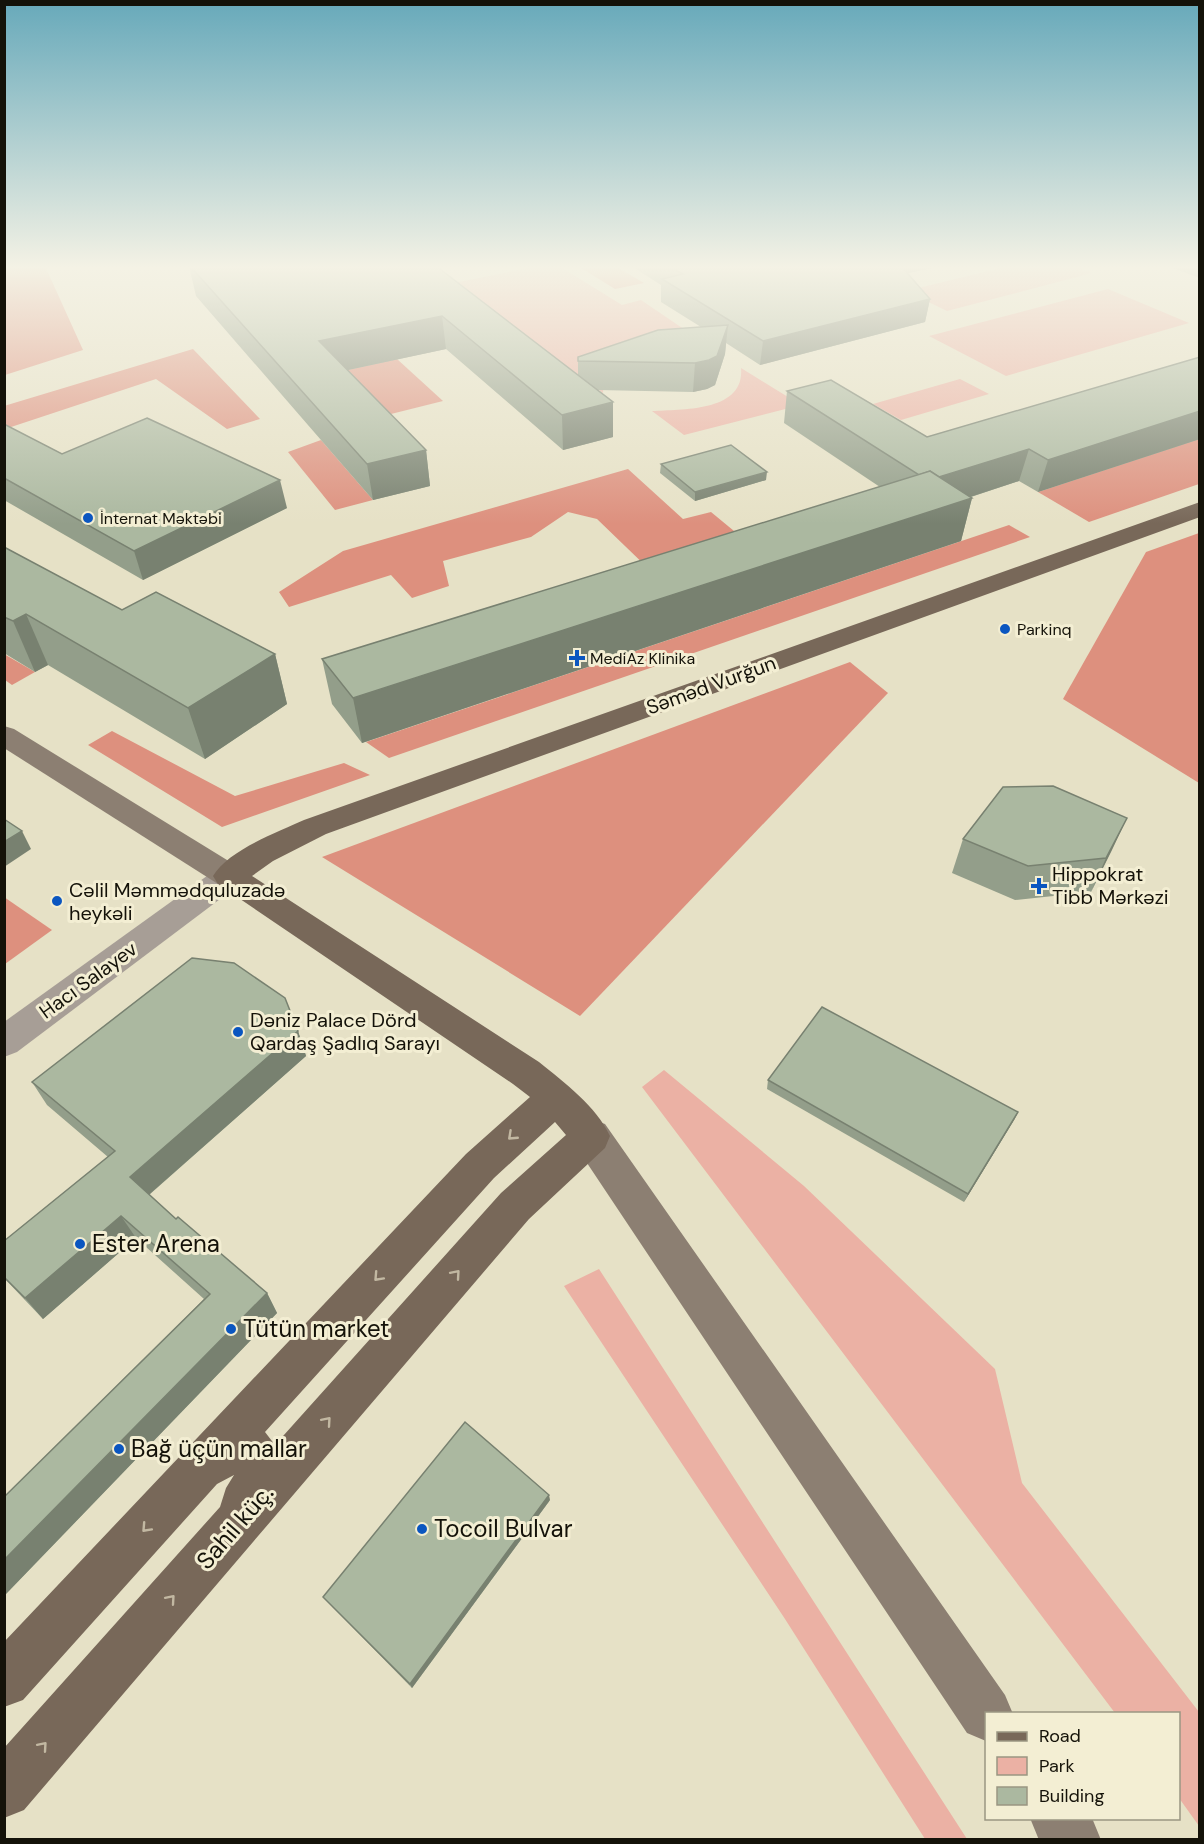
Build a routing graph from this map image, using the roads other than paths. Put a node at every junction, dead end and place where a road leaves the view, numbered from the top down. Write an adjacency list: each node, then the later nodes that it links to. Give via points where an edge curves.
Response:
1 (1200, 509): 3 (main road, Səməd Vurğun, via 315,827 268,849)
2 (4, 735): 3 (street)
3 (229, 876): 4 (street, Hacı Salayev); 5 (main road, via 526,1073)
4 (4, 1042)
5 (556, 1097): 6 (main road); 7 (main road, one-way to 7, via 480,1166)
6 (591, 1136): 8 (main road, Sahil küç., one-way to 6, via 515,1206); 10 (street)
7 (177, 1494): 8 (main road, via 224,1453 238,1446 251,1448 259,1468 254,1487); 9 (main road, one-way to 9)
8 (220, 1543): 11 (main road, Sahil küç., one-way to 8)
9 (4, 1681)
10 (986, 1712)
11 (4, 1790)
12 (1059, 1820): 13 (street)
13 (1073, 1839)

